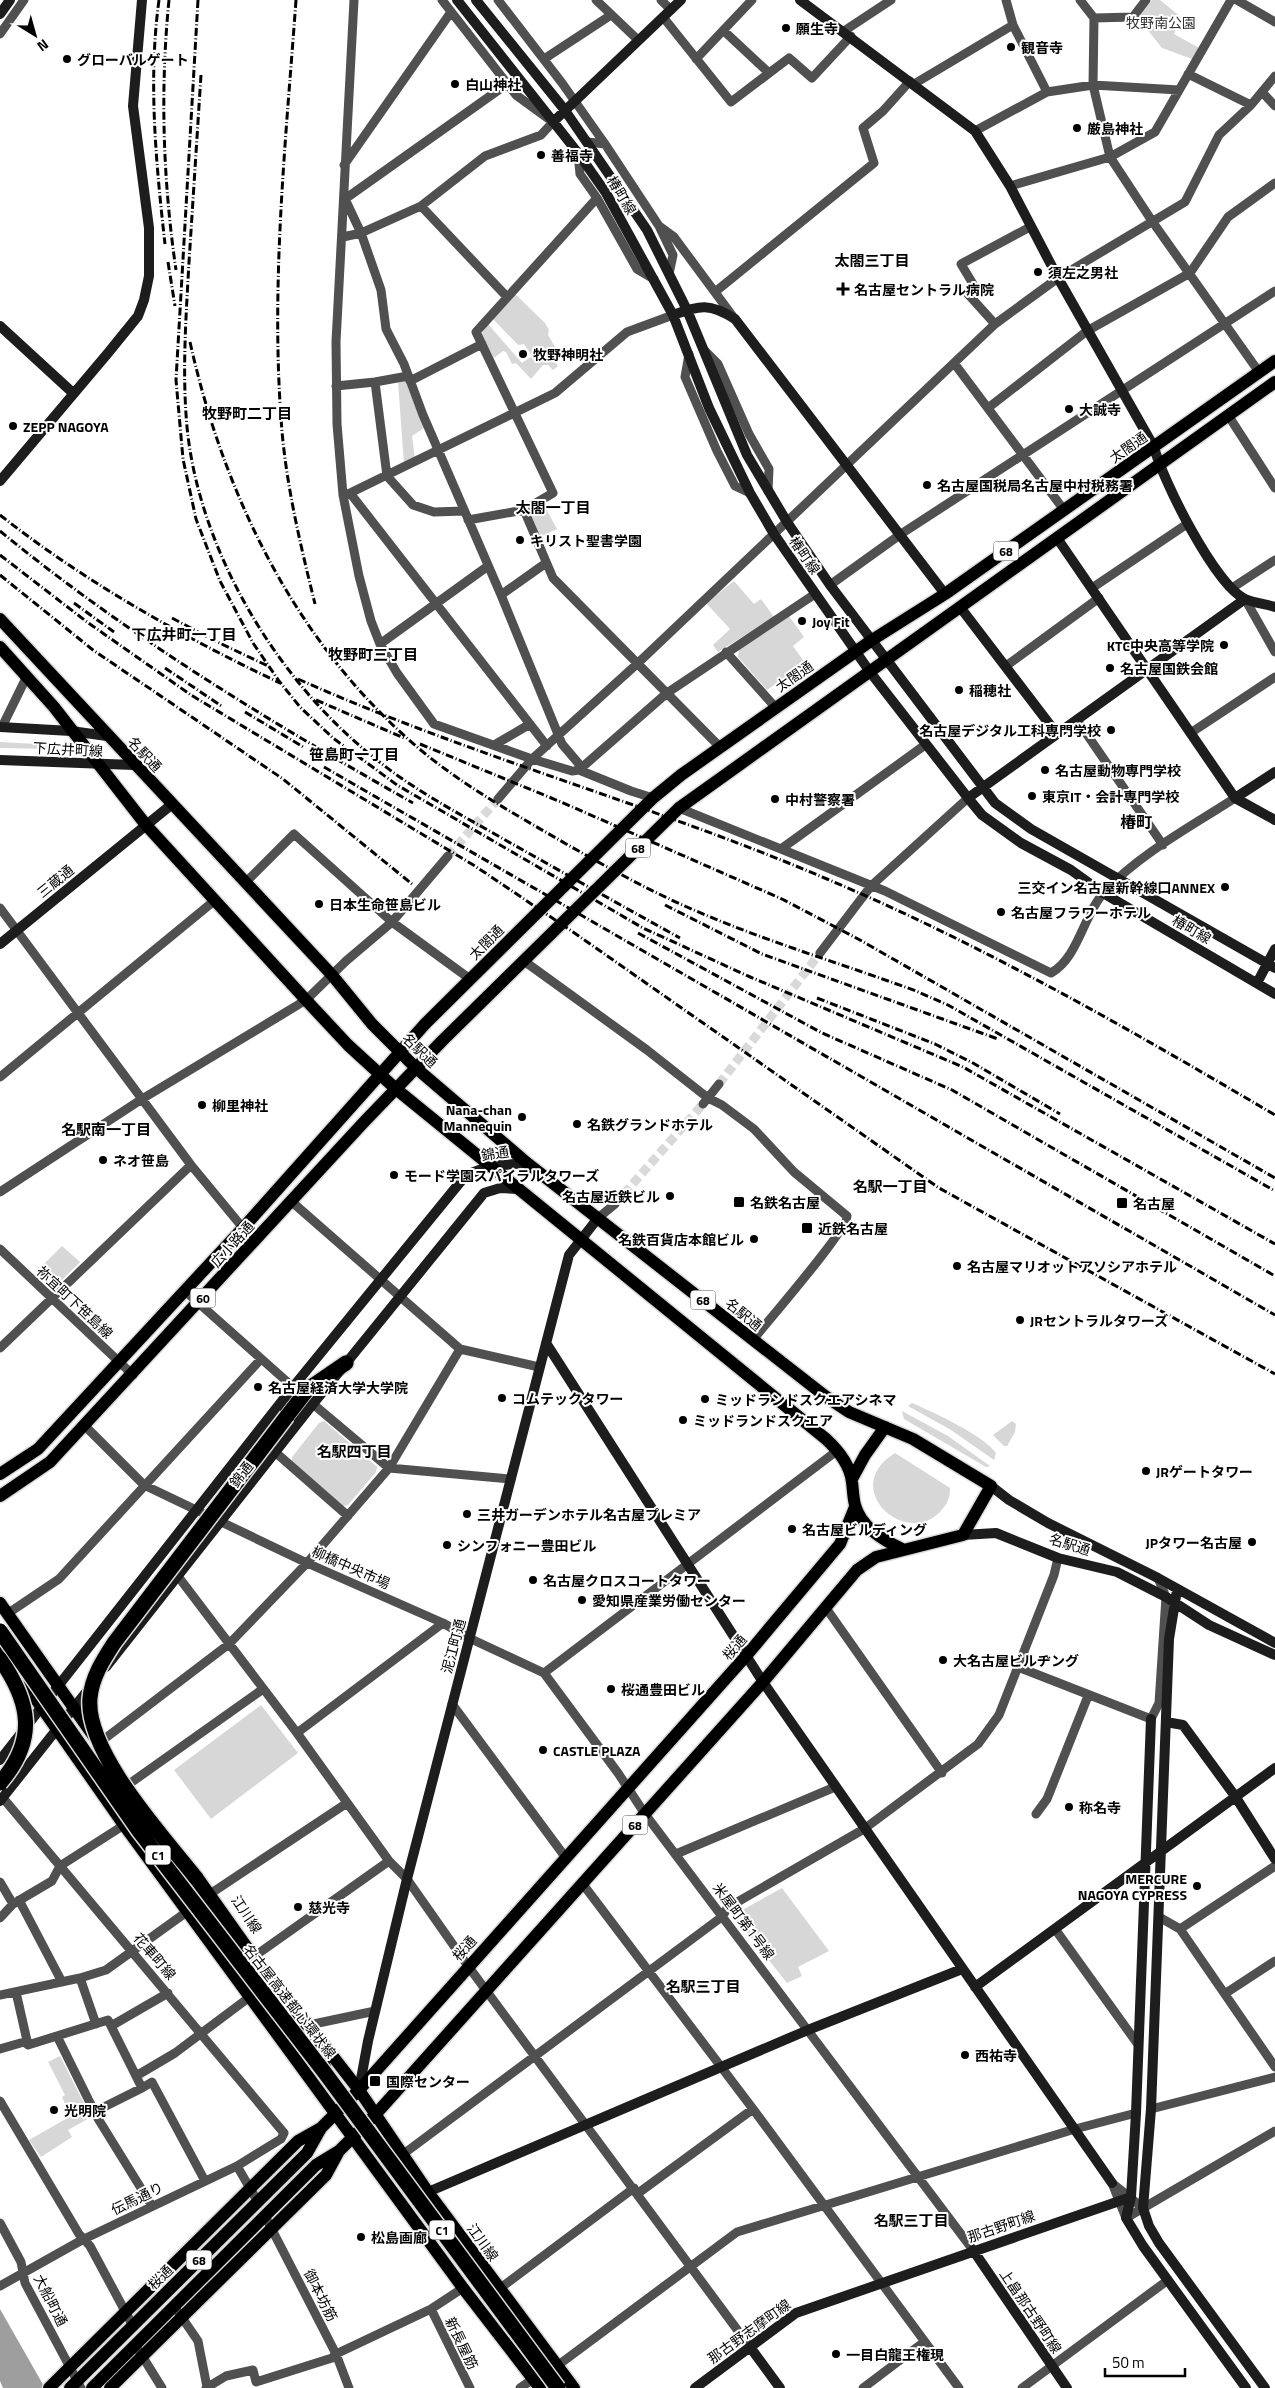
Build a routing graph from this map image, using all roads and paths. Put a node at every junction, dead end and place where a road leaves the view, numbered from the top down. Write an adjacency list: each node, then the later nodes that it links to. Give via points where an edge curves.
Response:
1 (10, 0): 22 (street)
2 (24, 0): 29 (street)
3 (142, 0): 88 (street, via 133,106 147,203 148,276 144,300 138,316)
4 (354, 0): 54 (street)
5 (442, 0): 21 (street)
6 (457, 0): 48 (street, 椿町線)
7 (476, 0): 47 (street, 椿町線)
8 (498, 0): 32 (street)
9 (596, 0): 23 (street)
10 (661, 0): 20 (street)
11 (681, 0): 20 (street)
12 (752, 0): 28 (street)
13 (800, 0): 30 (street)
14 (891, 0): 30 (street)
15 (1006, 0): 27 (street)
16 (1080, 0): 25 (street)
17 (1146, 0): 25 (street, via 1133,18)
18 (1231, 0): 35 (street)
19 (1237, 0): 26 (street)
20 (671, 10): 24 (street)
21 (451, 12): 39 (street); 54 (street)
22 (0, 14)
23 (611, 16): 31 (street); 32 (street)
24 (663, 17): 31 (street); 33 (street)
25 (1094, 18): 40 (street)
26 (1275, 22)
27 (1013, 25): 37 (street); 42 (street)
28 (724, 31): 33 (street); 34 (street)
29 (0, 34)
30 (848, 34): 34 (street, via 812,78 789,58); 37 (street)
31 (638, 40): 44 (street)
32 (544, 59): 38 (street)
33 (696, 59): 34 (street, via 731,102)
34 (769, 73)
35 (1188, 74): 41 (street); 45 (street)
36 (1275, 76): 43 (street)
37 (912, 82): 49 (street); 70 (street, via 863,128 874,163)
38 (562, 83): 44 (street); 47 (street)
39 (507, 84): 48 (street, via 516,96); 58 (street)
40 (1093, 85): 41 (street); 42 (street); 53 (street)
41 (1179, 90): 53 (street, via 1155,132)
42 (1047, 92): 49 (street)
43 (1262, 92): 45 (street); 46 (street)
44 (572, 101): 47 (street); 51 (street)
45 (1251, 105): 60 (street, via 1219,135 1184,202)
46 (1275, 106)
47 (564, 109): 48 (street); 50 (street, 椿町線)
48 (553, 122): 52 (street, 椿町線); 59 (street, via 541,135 485,156)
49 (975, 131): 56 (street)
50 (588, 142): 51 (street); 66 (street, 椿町線, via 647,230)
51 (605, 144): 61 (street)
52 (578, 152): 57 (street, via 580,174); 68 (street, 椿町線, via 606,193)
53 (1110, 158): 56 (street); 60 (street)
54 (344, 165): 58 (street)
55 (1275, 182): 65 (street, via 1228,218)
56 (1010, 186): 62 (street)
57 (597, 198): 68 (street, via 637,269); 71 (street)
58 (344, 200): 63 (street); 64 (street)
59 (421, 206): 63 (street); 71 (street)
60 (1152, 221): 65 (street); 67 (street)
61 (659, 226): 66 (street, via 673,255); 70 (street, via 674,237)
62 (1030, 227): 67 (street); 75 (street, via 961,264 973,284 967,293)
63 (361, 233): 64 (street); 83 (street, via 381,290 386,328)
64 (342, 236): 86 (street)
65 (1190, 273): 76 (street); 78 (street)
66 (669, 274): 72 (street, 椿町線)
67 (1058, 278): 75 (street); 78 (street)
68 (654, 279): 73 (street, 椿町線)
69 (1275, 291): 76 (street)
70 (715, 292): 74 (street)
71 (507, 297): 79 (street, via 476,332)
72 (687, 310): 73 (street); 74 (street, via 712,307); 105 (street, 椿町線, via 747,455)
73 (673, 315): 90 (street, via 627,332 555,393); 107 (street, 椿町線, via 709,408 750,494)
74 (735, 319): 95 (street)
75 (995, 324): 81 (street)
76 (1225, 324): 82 (street); 87 (street)
77 (0, 326): 88 (street)
78 (1087, 331): 87 (street); 89 (street)
79 (482, 344): 83 (street); 90 (street)
80 (1275, 361): 82 (main road, 太閤通 / 68)
81 (954, 363): 89 (street); 95 (street)
82 (1259, 372): 92 (main road, 太閤通 / 68)
83 (409, 378): 84 (street); 93 (street)
84 (375, 382): 86 (street); 97 (street)
85 (1275, 382): 91 (main road, 68)
86 (336, 386): 101 (street, via 337,424)
87 (1122, 392): 92 (street); 94 (street)
88 (73, 393): 99 (street)
89 (988, 408): 94 (street)
90 (516, 414): 93 (street); 102 (street, via 553,492)
91 (1228, 415): 96 (main road, 68); 98 (street)
92 (1154, 447): 96 (street); 103 (main road, 太閤通 / 68)
93 (440, 451): 97 (street); 104 (street)
94 (1023, 455): 103 (street); 108 (street)
95 (847, 464): 105 (street); 108 (street)
96 (1158, 464): 106 (street); 109 (main road, 68)
97 (387, 476): 101 (street); 104 (street, via 413,505 434,512)
98 (1272, 476): 100 (street)
99 (0, 481)
100 (1275, 488)
101 (347, 494): 121 (street); 126 (street, via 359,576)
102 (524, 510): 104 (street); 111 (street)
103 (1064, 510): 117 (main road, 太閤通 / 68)
104 (466, 515): 112 (street)
105 (787, 522): 107 (street); 113 (street, 椿町線)
106 (1188, 524): 114 (street); 115 (street)
107 (774, 534): 116 (street, 椿町線); 132 (street)
108 (901, 534): 113 (street); 117 (street)
109 (1057, 538): 114 (street); 122 (main road, 68)
110 (1275, 560): 115 (street)
111 (546, 563): 118 (street); 132 (street, via 553,578)
112 (488, 566): 118 (street); 121 (street)
113 (830, 584): 125 (street, 椿町線)
114 (1092, 588): 119 (street)
115 (1232, 588): 120 (street)
116 (816, 594): 128 (street, 椿町線); 129 (street)
117 (945, 594): 125 (main road, 太閤通 / 68)
118 (501, 595): 145 (street)
119 (1099, 598): 133 (street); 134 (street)
120 (1245, 599): 123 (street); 130 (street); 134 (street)
121 (435, 602): 126 (street); 141 (street)
122 (960, 606): 131 (main road, 68); 133 (street)
123 (1275, 607)
124 (0, 619): 147 (main road, 名駅通)
125 (872, 640): 128 (main road, 太閤通 / 68); 131 (street, 椿町線)
126 (380, 644): 148 (street, via 434,724)
127 (0, 647): 136 (main road)
128 (856, 651): 135 (street, 椿町線); 139 (main road, 太閤通 / 68)
129 (726, 652): 138 (street); 139 (street)
130 (1275, 652)
131 (886, 660): 135 (main road, 68); 158 (street, 椿町線)
132 (638, 663): 138 (street); 145 (street)
133 (1006, 666): 146 (street)
134 (1148, 669): 140 (street); 144 (street)
135 (870, 672): 149 (street, 椿町線); 164 (main road, 68)
136 (28, 676): 142 (street); 143 (main road)
137 (1275, 677): 144 (street)
138 (667, 693): 151 (street); 156 (street)
139 (776, 708): 151 (main road, 太閤通 / 68)
140 (1077, 720): 146 (street); 167 (street)
141 (530, 724): 148 (street); 150 (street)
142 (1, 727): 143 (street, 下広井町線)
143 (71, 731): 147 (street, 下広井町線); 154 (main road)
144 (1192, 732): 161 (street)
145 (558, 734): 150 (street); 156 (street, via 579,764)
146 (1057, 734): 158 (street)
147 (108, 736): 155 (main road, 名駅通)
148 (496, 744): 152 (street)
149 (925, 745): 160 (street, 椿町線); 168 (street)
150 (547, 746): 152 (street)
151 (720, 747): 159 (main road, 太閤通 / 68)
152 (532, 759): 156 (street); 162 (street)
153 (0, 760): 154 (street, 下広井町線)
154 (97, 765): 155 (street, 下広井町線); 166 (main road)
155 (134, 765): 163 (main road, 名駅通)
156 (579, 770): 159 (street)
157 (1275, 772): 161 (street)
158 (983, 787): 160 (street); 170 (street, 椿町線, via 995,803 1032,829)
159 (653, 798): 184 (main road, 太閤通 / 68)
160 (968, 798): 172 (street); 173 (street, 椿町線, via 982,815 1020,843 1072,870)
161 (1235, 798): 165 (street); 167 (street)
162 (498, 799)
163 (171, 805): 166 (street, 三蔵通); 171 (main road, 名駅通)
164 (679, 808): 168 (street); 181 (main road, 68)
165 (1275, 820)
166 (146, 825): 174 (main road); 177 (street, 三蔵通)
167 (1163, 845): 170 (street)
168 (781, 849): 172 (street)
169 (448, 856): 176 (street)
170 (1119, 878): 173 (street); 182 (street, 椿町線)
171 (245, 883): 176 (street, via 294,834); 183 (main road, 名駅通)
172 (871, 886): 173 (street, via 1051,973 1063,966); 180 (street)
173 (1103, 893): 185 (street, 椿町線)
174 (214, 901): 187 (main road); 188 (street)
175 (0, 908): 177 (street)
176 (392, 922): 183 (street); 184 (street)
177 (16, 930): 178 (street, 三蔵通); 188 (street)
178 (0, 944)
179 (1275, 949): 182 (street)
180 (820, 953)
181 (524, 961): 190 (main road, 68); 196 (street, via 647,1050)
182 (1271, 966): 185 (street)
183 (332, 976): 187 (street); 189 (main road, 名駅通)
184 (470, 979): 189 (main road, 太閤通 / 68)
185 (1257, 983): 186 (street, 椿町線)
186 (1275, 994)
187 (306, 1000): 191 (main road); 195 (street)
188 (78, 1013): 192 (street); 195 (street)
189 (399, 1052): 190 (main road, 名駅通); 191 (main road, 太閤通 / 68)
190 (416, 1068): 194 (main road, 広小路通 / 60); 197 (main road, 名駅通 / 68)
191 (379, 1075): 194 (main road, 68); 205 (main road, 広小路通 / 60)
192 (0, 1077)
193 (719, 1084): 196 (street)
194 (396, 1089): 199 (main road, 68); 202 (main road, 広小路通 / 60)
195 (142, 1099): 198 (street); 201 (street)
196 (705, 1101): 213 (street, via 722,1105 754,1129 794,1172 847,1216 847,1222 833,1241)
197 (528, 1163): 199 (street, 錦通); 204 (main road, 名駅通 / 68)
198 (191, 1164): 205 (street); 211 (street)
199 (490, 1166): 200 (main road, 68); 208 (street, 錦通, via 466,1175)
200 (518, 1188): 206 (main road, 68); 210 (street, 錦通, via 500,1188 484,1193)
201 (0, 1192)
202 (292, 1202): 208 (street); 212 (main road, 広小路通 / 60)
203 (615, 1204): 204 (street)
204 (598, 1218): 206 (street, 泥江町通); 213 (main road, 名駅通 / 68)
205 (243, 1228): 209 (main road, 広小路通 / 60)
206 (580, 1238): 214 (street, 泥江町通, via 569,1255); 226 (main road, 68)
207 (0, 1249): 211 (street, 祢宜町下笹島線)
208 (381, 1280): 210 (street); 222 (street, 錦通)
209 (185, 1291): 212 (street); 218 (main road, 広小路通 / 60)
210 (399, 1297): 216 (street); 219 (street, 錦通)
211 (51, 1299): 215 (street); 218 (street, 祢宜町下笹島線)
212 (199, 1303): 217 (street); 221 (main road, 広小路通 / 60)
213 (753, 1340): 225 (main road, 名駅通 / 68, via 849,1412)
214 (546, 1343): 220 (street, 泥江町通); 243 (street)
215 (0, 1348)
216 (460, 1349): 220 (street); 228 (street)
217 (261, 1359): 222 (street); 232 (street)
218 (120, 1363): 221 (street, 祢宜町下笹島線); 229 (main road, 広小路通 / 60, via 38,1450)
219 (346, 1363): 223 (street, 錦通); 334 (highway, bridge, via 308,1389 114,1642 93,1680 90,1715 96,1739 111,1766 280,1995 318,2050)
220 (538, 1367): 230 (street, 泥江町通)
221 (133, 1375): 224 (main road, 広小路通 / 60)
222 (293, 1387): 236 (street, 錦通)
223 (313, 1404): 227 (street, 錦通); 228 (street)
224 (85, 1426): 232 (street, 柳橋中央市場); 234 (main road, 広小路通 / 60, via 50,1462)
225 (885, 1428): 231 (main road); 233 (main road, 名駅通 / 68, via 913,1439)
226 (838, 1450): 231 (main road, 68); 243 (street)
227 (275, 1452): 237 (street); 238 (street, 錦通)
228 (388, 1468): 230 (street); 237 (street)
229 (0, 1474)
230 (511, 1479): 252 (street, 泥江町通)
231 (852, 1479): 235 (main road, 68)
232 (144, 1485): 236 (street, 柳橋中央市場); 249 (street, via 59,1579)
233 (991, 1486): 239 (main road); 245 (street, 名駅通, via 1048,1523)
234 (0, 1496)
235 (856, 1507): 240 (main road, 68, via 876,1534); 256 (main road, 桜通 / 68, via 840,1544)
236 (196, 1511): 238 (street, 柳橋中央市場); 263 (street, 錦通)
237 (348, 1516): 242 (street)
238 (221, 1522): 242 (street, 柳橋中央市場); 244 (street, 錦通)
239 (963, 1535): 240 (main road, 名駅通 / 68); 241 (street, 名駅通, via 996,1533)
240 (902, 1549): 248 (main road, 68, via 865,1562)
241 (1058, 1558): 247 (street, 名駅通, via 1116,1572); 259 (street)
242 (307, 1563): 250 (street, 柳橋中央市場); 254 (street)
243 (687, 1564): 256 (street); 260 (street)
244 (177, 1575): 254 (street); 267 (street, 錦通)
245 (1158, 1578): 246 (street, 名駅通); 247 (street)
246 (1177, 1590): 247 (street); 253 (street, 名駅通)
247 (1170, 1600): 257 (street, 名駅通, via 1209,1625); 269 (street, via 1159,1702); 270 (street)
248 (826, 1608): 262 (main road, 68); 276 (street)
249 (4, 1609): 263 (main road, 江川線)
250 (443, 1623): 252 (street, 柳橋中央市場); 272 (street)
251 (0, 1630): 334 (highway, 名古屋高速都心環状線 / C1, bridge, via 139,1830)
252 (469, 1638): 260 (street, 米屋町第1号線); 266 (street, 泥江町通)
253 (1275, 1643)
254 (229, 1644): 264 (street); 273 (street)
255 (0, 1648): 258 (main road)
256 (746, 1656): 262 (street); 279 (main road, 桜通 / 68)
257 (1275, 1656)
258 (7, 1663): 261 (street); 268 (main road); 280 (highway, bridge, via 20,1694 25,1718 24,1740)
259 (1018, 1667): 265 (street); 276 (street, via 999,1715 988,1732)
260 (544, 1673): 279 (street, 米屋町第1号線)
261 (0, 1675)
262 (763, 1682): 278 (street); 283 (main road, 68)
263 (59, 1686): 267 (main road, 江川線); 268 (street, 錦通)
264 (263, 1689): 272 (street); 277 (street)
265 (1088, 1696): 269 (street); 284 (street, via 1047,1799)
266 (452, 1704): 289 (street); 295 (street, 泥江町通)
267 (73, 1707): 271 (street, 錦通); 273 (main road, 江川線)
268 (41, 1708): 271 (main road); 274 (street, 錦通)
269 (1150, 1719): 292 (street)
270 (1166, 1722): 281 (street, via 1183,1725); 287 (street)
271 (56, 1728): 280 (street, 錦通); 285 (main road)
272 (297, 1733): 282 (street)
273 (99, 1743): 277 (main road, 江川線)
274 (0, 1760)
275 (1275, 1768): 281 (street)
276 (942, 1773): 286 (street)
277 (129, 1784): 298 (main road, 江川線)
278 (835, 1786): 286 (street); 288 (street)
279 (628, 1791): 283 (street, 米屋町第1号線); 289 (main road, 桜通 / 68)
280 (1, 1794): 293 (street, 花車町線)
281 (1235, 1796): 287 (street); 290 (street)
282 (347, 1803): 291 (street); 298 (street)
283 (645, 1814): 288 (street, 米屋町第1号線); 297 (main road, 68)
284 (1036, 1814)
285 (124, 1825): 293 (street); 300 (main road)
286 (864, 1829): 301 (street, via 727,1908); 310 (street)
287 (1162, 1850): 292 (street); 302 (street)
288 (676, 1854): 301 (street, 米屋町第1号線)
289 (566, 1858): 309 (main road, 桜通 / 68)
290 (1275, 1859)
291 (389, 1861): 295 (street); 307 (street)
292 (1146, 1862): 304 (street); 328 (street)
293 (60, 1866): 299 (street, via 52,1881); 306 (street, 花車町線)
294 (1275, 1866): 305 (street)
295 (407, 1879): 309 (street); 321 (street, 泥江町通)
296 (0, 1882): 299 (street)
297 (582, 1883): 311 (street); 315 (main road, 68)
298 (214, 1892): 307 (main road, 江川線)
299 (16, 1902): 303 (street); 313 (street)
300 (188, 1911): 306 (street); 320 (main road)
301 (723, 1916): 311 (street); 325 (street, 米屋町第1号線)
302 (1159, 1917): 305 (street); 341 (street)
303 (0, 1918)
304 (1054, 1929): 314 (street); 328 (street)
305 (1180, 1929): 318 (street)
306 (132, 1951): 312 (street, via 106,1970); 317 (street, 花車町線)
307 (256, 1955): 324 (main road, 江川線)
308 (1275, 1961): 318 (street)
309 (468, 1966): 315 (street); 338 (main road, 桜通 / 68)
310 (962, 1969): 314 (street); 325 (street)
311 (650, 1972): 331 (street); 333 (street)
312 (80, 1978): 313 (street); 323 (street)
313 (62, 1982): 316 (street)
314 (976, 1987): 348 (street)
315 (487, 1990): 331 (street); 345 (main road, 68)
316 (16, 1992): 319 (street); 329 (street)
317 (168, 1993): 322 (street); 326 (street, 花車町線)
318 (1226, 1993): 332 (street)
319 (0, 1995)
320 (252, 1996): 326 (street); 344 (main road)
321 (375, 2011): 324 (street); 338 (street, 泥江町通)
322 (109, 2023): 323 (street); 335 (street)
323 (96, 2024): 327 (street)
324 (309, 2025): 338 (main road, 江川線)
325 (808, 2030): 333 (street); 355 (street, 米屋町第1号線)
326 (202, 2033): 335 (street); 350 (street, 花車町線)
327 (57, 2036): 329 (street); 342 (street)
328 (1137, 2043): 343 (street)
329 (28, 2045): 330 (street, via 24,2042)
330 (0, 2049)
331 (536, 2056): 346 (street); 353 (street)
332 (1275, 2067)
333 (722, 2068): 340 (street); 346 (street)
334 (325, 2073): 403 (highway, 名古屋高速都心環状線 / C1, bridge)
335 (136, 2076): 337 (street)
336 (1275, 2077): 341 (street)
337 (142, 2088): 342 (street); 356 (street, via 152,2082)
338 (359, 2090): 344 (main road, 桜通 / 68); 345 (main road, 江川線)
339 (0, 2100): 371 (street)
340 (753, 2109): 359 (street); 365 (street)
341 (1151, 2109): 366 (street)
342 (94, 2112): 364 (street)
343 (1136, 2113): 348 (street); 361 (street)
344 (337, 2114): 347 (main road, 桜通 / 68); 351 (main road)
345 (374, 2115): 351 (main road, 68); 353 (main road, 江川線)
346 (586, 2124): 359 (street); 360 (street)
347 (321, 2128): 358 (main road, 68, via 298,2141); 363 (main road, 桜通 / 68, via 307,2153)
348 (1075, 2129): 355 (street); 357 (street)
349 (1275, 2131): 366 (street)
350 (284, 2133): 354 (street, 伝馬通り, via 281,2139)
351 (354, 2136): 352 (main road, 68); 378 (main road)
352 (340, 2151): 367 (main road, 68, via 316,2165); 370 (main road, 68, via 326,2175)
353 (402, 2155): 360 (main road, 江川線)
354 (237, 2166): 356 (street, 伝馬通り); 358 (street)
355 (919, 2177): 365 (street); 372 (street, 米屋町第1号線)
356 (205, 2181): 364 (street, 伝馬通り)
357 (1112, 2183): 361 (street); 362 (street)
358 (250, 2190): 363 (street); 382 (main road, 68)
359 (635, 2191): 373 (street); 379 (street)
360 (428, 2192): 379 (main road, 江川線)
361 (1131, 2196): 362 (street, 那古野町線); 366 (street); 368 (street)
362 (1119, 2199): 368 (street); 372 (street, 那古野町線)
363 (258, 2202): 384 (main road, 桜通 / 68)
364 (152, 2206): 371 (street, 伝馬通り)
365 (823, 2206): 373 (street, via 737,2232); 376 (street)
366 (1143, 2208): 368 (street); 412 (street, via 1159,2242)
367 (265, 2216): 370 (street, 御本坊筋); 380 (main road, 68)
368 (1126, 2218): 375 (street)
369 (0, 2223): 374 (street, 大船町通, via 21,2262)
370 (272, 2228): 383 (main road, 68); 388 (street, 御本坊筋)
371 (82, 2240): 374 (street, 伝馬通り); 382 (street, via 90,2246)
372 (973, 2250): 376 (street, 那古野町線); 390 (street, 上畠那古野町線)
373 (691, 2266): 386 (street); 389 (street)
374 (22, 2272): 377 (street, 伝馬通り); 391 (street, 大船町通, via 24,2283)
375 (1168, 2280): 390 (street); 411 (street)
376 (879, 2282): 385 (street); 386 (street, 那古野志摩町線, via 796,2312)
377 (0, 2286)
378 (463, 2288): 381 (street); 392 (main road)
379 (499, 2289): 389 (main road, 江川線)
380 (174, 2306): 383 (street); 387 (main road, 68)
381 (431, 2309): 388 (street); 401 (street, 新長屋筋)
382 (125, 2313): 384 (street); 391 (main road, 68)
383 (181, 2318): 387 (main road, 68); 399 (street, via 198,2341)
384 (133, 2326): 394 (main road, 桜通 / 68)
385 (924, 2342): 407 (street); 408 (street)
386 (750, 2347): 405 (street, 那古野志摩町線); 406 (street)
387 (139, 2350): 396 (main road, 68); 397 (main road, 68); 398 (street)
388 (336, 2354): 393 (street); 400 (street, 御本坊筋)
389 (557, 2366): 404 (main road, 江川線)
390 (1052, 2366): 409 (street); 410 (street, 上畠那古野町線)
391 (70, 2367): 394 (street, 大船町通); 395 (main road, 68)
392 (536, 2383): 402 (street)
393 (257, 2385): 399 (street, via 253,2370 226,2376)
394 (76, 2386)
395 (49, 2388)
396 (92, 2388)
397 (110, 2388)
398 (162, 2388)
399 (206, 2388)
400 (349, 2388)
401 (470, 2388)
402 (520, 2388)
403 (558, 2388)
404 (574, 2388)
405 (695, 2388)
406 (780, 2388)
407 (862, 2388)
408 (959, 2388)
409 (1022, 2388)
410 (1066, 2388)
411 (1246, 2388)
412 (1265, 2388)

